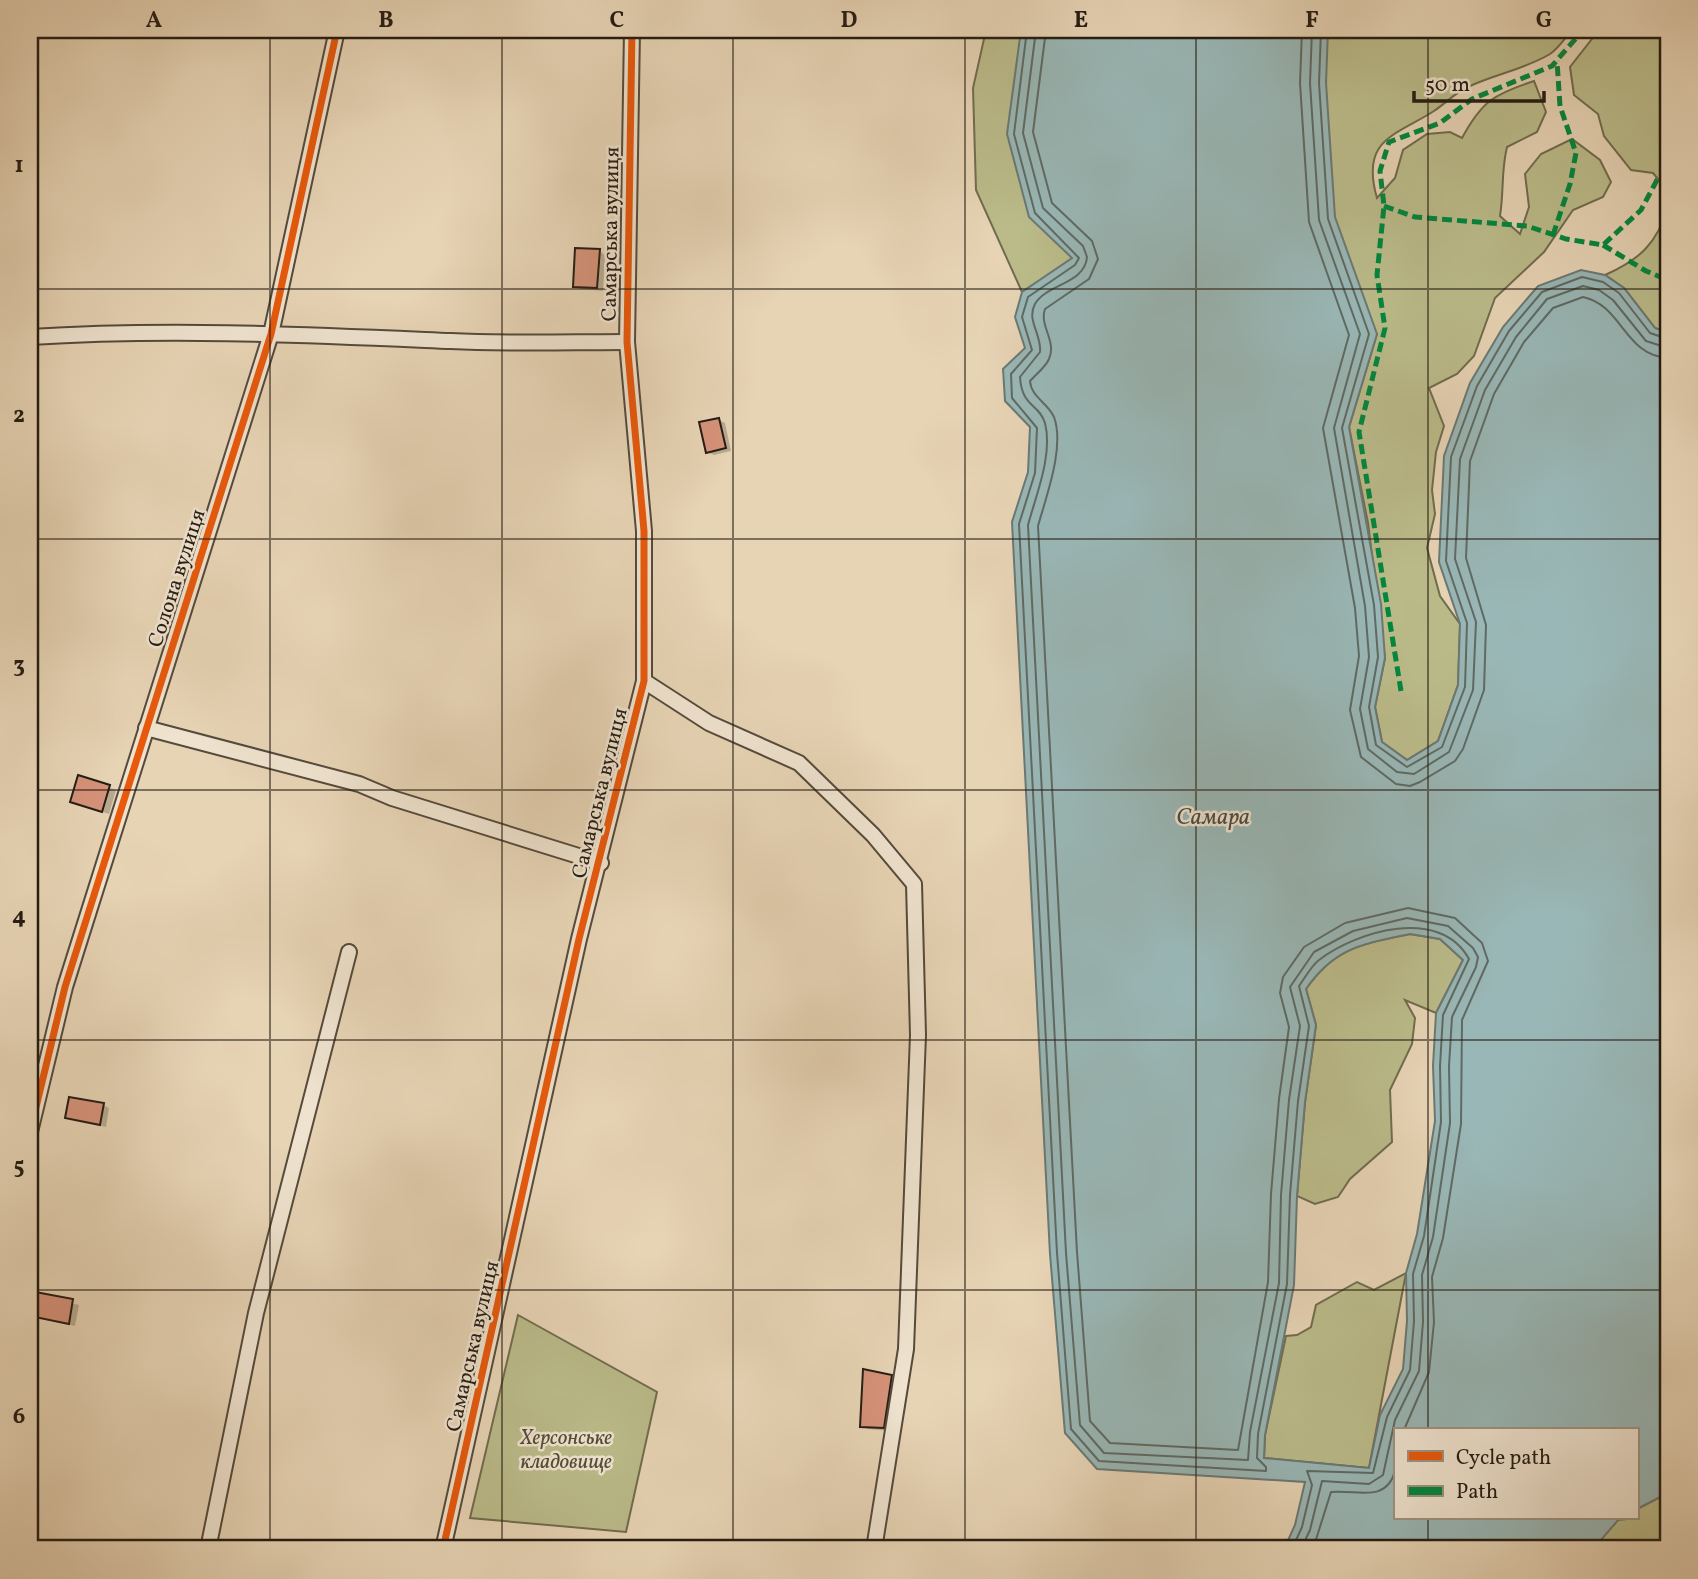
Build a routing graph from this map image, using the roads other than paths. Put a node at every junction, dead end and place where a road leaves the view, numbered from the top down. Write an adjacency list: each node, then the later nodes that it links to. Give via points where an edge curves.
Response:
1 (337, 30): 3 (street, Солона вулиця)
2 (632, 30): 5 (street, Самарська вулиця)
3 (271, 334): 4 (street, via 121,331); 5 (street); 7 (street, Солона вулиця)
4 (30, 337)
5 (626, 342): 6 (street, Самарська вулиця, via 644,531)
6 (645, 681): 8 (street, Самарська вулиця); 13 (street, via 709,723 799,763 873,835 914,884 918,1035 905,1349)
7 (146, 728): 8 (street, via 359,784); 10 (street, Солона вулиця, via 65,987)
8 (601, 863): 12 (street, Самарська вулиця, via 579,939)
9 (349, 952): 11 (street, via 256,1313)
10 (30, 1132)
11 (208, 1549)
12 (443, 1549)
13 (874, 1549)

